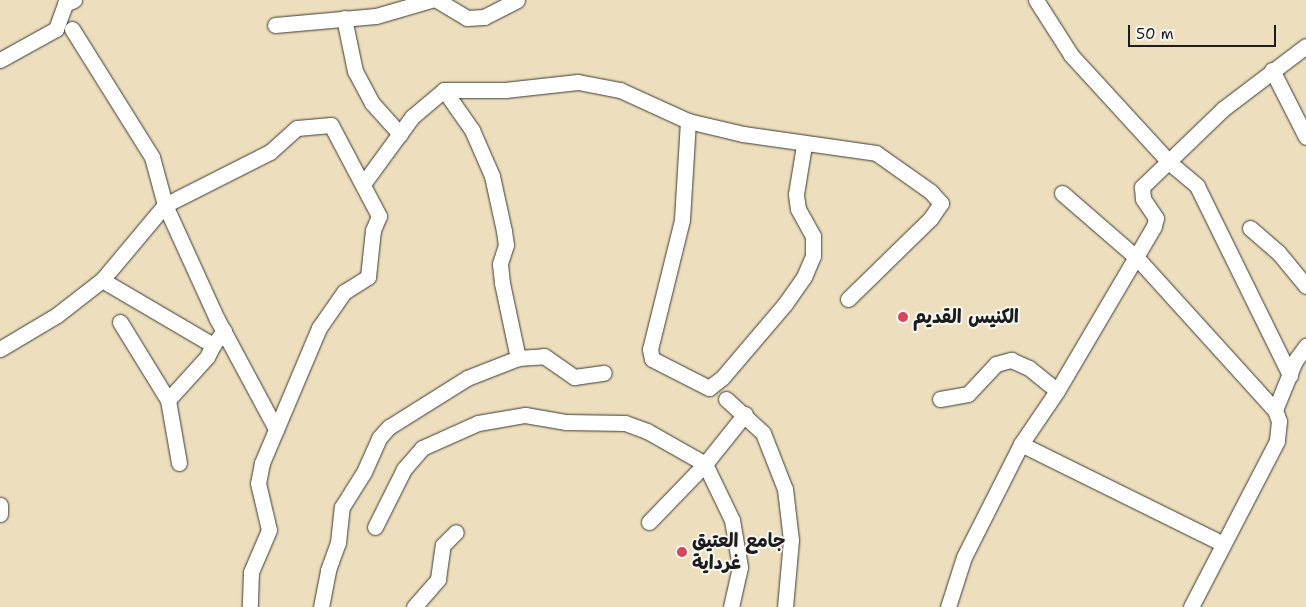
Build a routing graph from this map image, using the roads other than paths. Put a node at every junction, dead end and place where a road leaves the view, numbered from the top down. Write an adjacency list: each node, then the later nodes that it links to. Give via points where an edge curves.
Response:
1 (74, 0): 10 (street, via 65,4 56,29)
2 (431, 0): 6 (street, via 382,15)
3 (437, 0): 4 (street, via 468,18 478,18 510,6)
4 (517, 0)
5 (1036, 0): 17 (street, via 1071,54)
6 (344, 18): 7 (street); 14 (street, via 355,71 372,103)
7 (275, 25)
8 (72, 29): 20 (street, via 152,157)
9 (1306, 46): 11 (street)
10 (0, 60)
11 (1272, 70): 15 (street); 17 (street, via 1223,109)
12 (444, 90): 13 (street, via 506,90 578,82 620,90); 14 (street, via 412,117); 31 (street, via 472,130 492,176 506,245 500,264 502,283)
13 (688, 121): 16 (street); 16 (street, via 682,220 650,349 652,359 709,388 722,378 785,304 804,277 813,256 813,236 798,209 796,194)
14 (400, 134): 18 (street)
15 (1306, 137)
16 (804, 145): 25 (street, via 876,153 941,202 931,218)
17 (1170, 163): 22 (street, via 1142,186 1143,199 1156,218); 33 (street, via 1196,186)
18 (363, 184): 20 (street, via 328,123 297,128 270,152); 40 (street, via 379,216 373,230 368,277 344,292 319,328)
19 (1062, 193): 22 (street)
20 (165, 205): 23 (street); 27 (street)
21 (1250, 228): 24 (street, via 1278,252)
22 (1136, 258): 34 (street); 38 (street)
23 (102, 280): 28 (street); 30 (street, via 57,315)
24 (1306, 286)
25 (848, 299)
26 (120, 322): 37 (street)
27 (224, 330): 28 (street); 40 (street)
28 (213, 345): 37 (street)
29 (1306, 346): 33 (street)
30 (0, 349)
31 (518, 358): 32 (street, via 544,356 574,377); 51 (street, via 467,378 388,427 379,438 364,472 342,507 338,543 328,570)
32 (604, 373)
33 (1290, 375): 38 (street)
34 (1058, 390): 36 (street, via 1029,368 1011,360 996,364 968,394); 41 (street)
35 (726, 399): 39 (street)
36 (940, 399)
37 (168, 400): 42 (street)
38 (1275, 410): 49 (street, via 1279,421 1277,441)
39 (745, 414): 43 (street); 54 (street, via 763,433 777,462 791,516)
40 (276, 429): 50 (street, via 258,478 269,530 251,572)
41 (1022, 444): 49 (street); 55 (street, via 964,557)
42 (179, 463)
43 (705, 464): 46 (street); 47 (street, via 647,431 625,423 512,416 478,423 422,448 404,468); 53 (street, via 732,520 740,567)
44 (0, 505): 45 (street)
45 (0, 514)
46 (649, 522)
47 (375, 528)
48 (456, 532): 52 (street, via 443,545 438,579)
49 (1223, 544): 56 (street)
50 (250, 607)
51 (321, 607)
52 (414, 607)
53 (731, 607)
54 (785, 607)
55 (948, 607)
56 (1191, 607)

